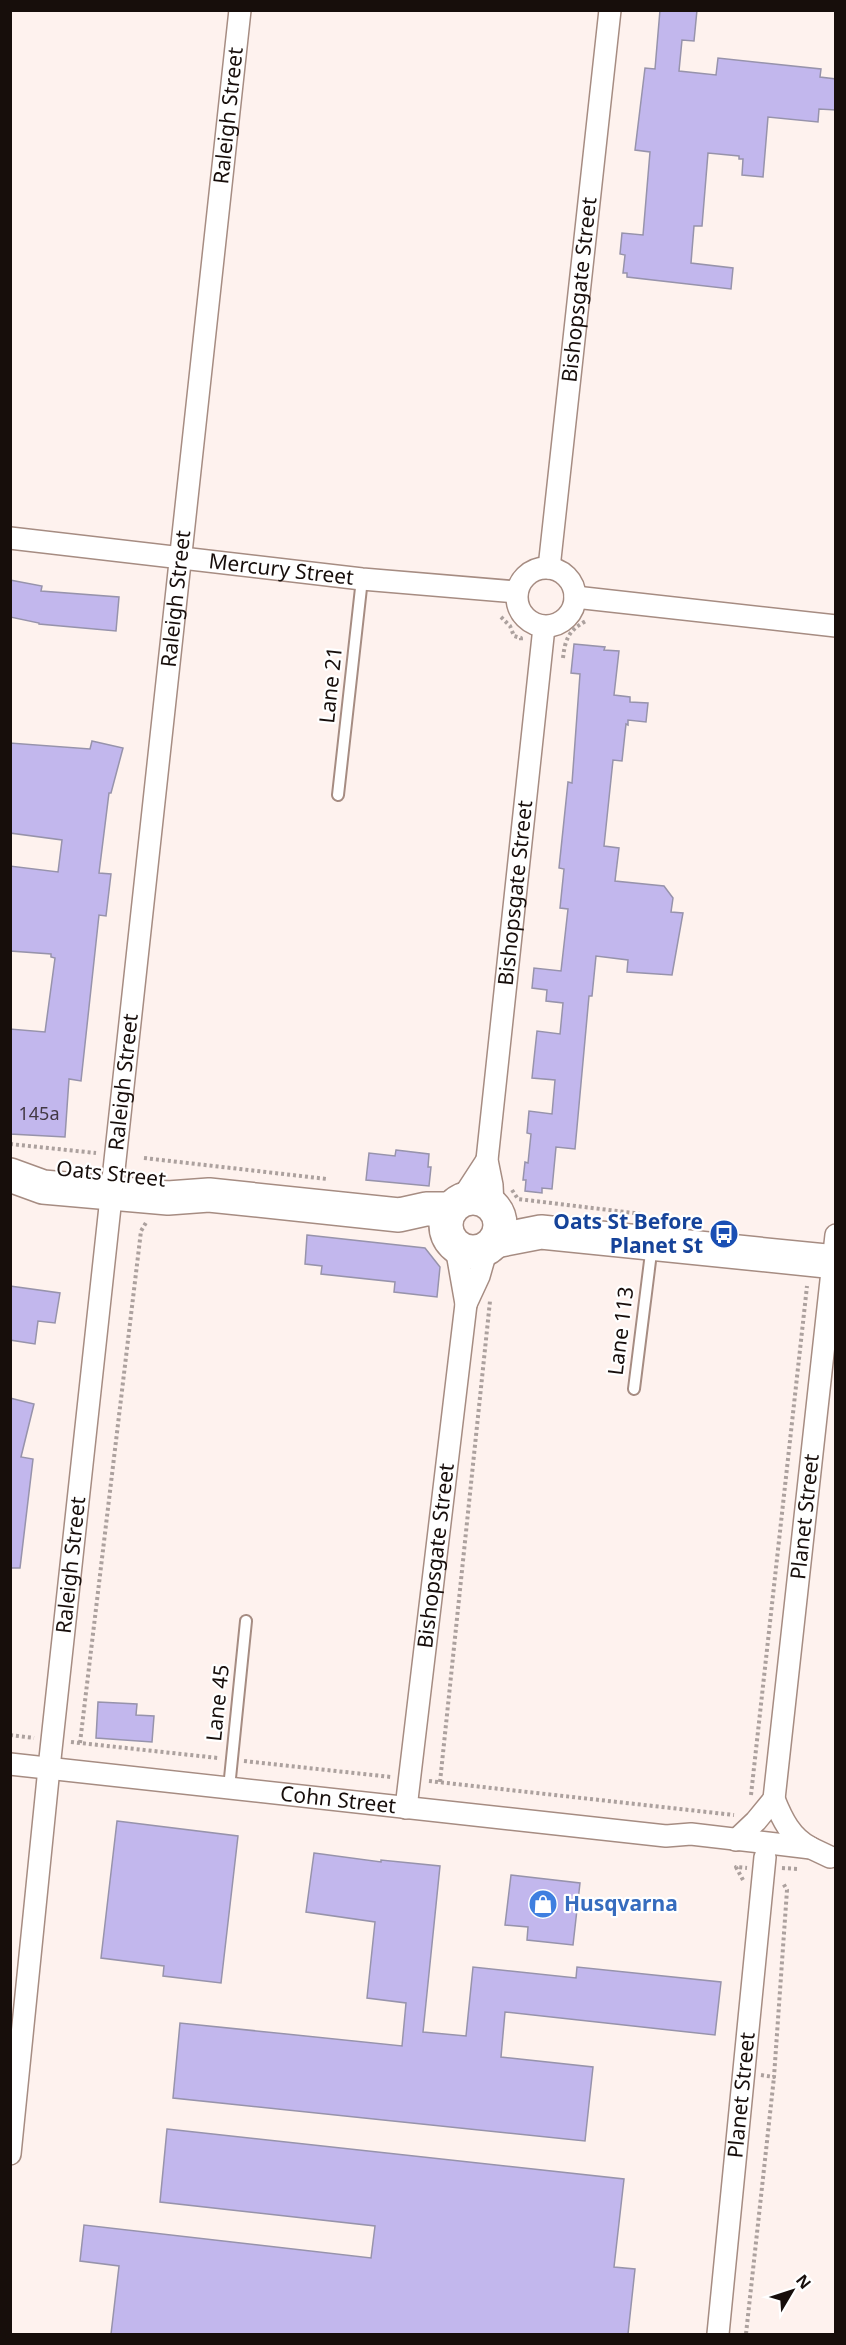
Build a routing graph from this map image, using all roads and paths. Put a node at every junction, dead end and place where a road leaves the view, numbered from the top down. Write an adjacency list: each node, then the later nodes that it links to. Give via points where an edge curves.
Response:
1 (240, 10): 4 (street, Raleigh Street)
2 (610, 10): 5 (street, Bishopsgate Street)
3 (10, 538): 4 (street, Mercury Street)
4 (181, 556): 6 (street, Mercury Street); 21 (street, Raleigh Street)
5 (549, 568): 7 (street, via 532,571 519,584); 8 (street, via 565,574)
6 (362, 579): 7 (street, Mercury Street); 15 (lane, Lane 21)
7 (517, 592): 12 (street, via 517,602 526,619)
8 (576, 597): 11 (street); 12 (street, via 569,616)
9 (501, 617): 13 (path, via 514,636)
10 (586, 621): 14 (path, via 570,632)
11 (836, 626)
12 (544, 627): 18 (street, Bishopsgate Street)
13 (521, 638)
14 (562, 666)
15 (338, 795)
16 (10, 1144): 21 (path)
17 (144, 1158): 22 (path)
18 (487, 1160): 24 (street, Bishopsgate Street); 24 (street, Bishopsgate Street, via 492,1185)
19 (10, 1170): 21 (main road, Oats Street, via 43,1167)
20 (10, 1174): 21 (main road, Oats Street, via 43,1186)
21 (108, 1174): 24 (main road, Oats Street, via 168,1198 209,1195 399,1215 422,1227); 34 (street, Raleigh Street)
22 (334, 1180)
23 (151, 1216): 32 (path, via 141,1231)
24 (477, 1220): 25 (main road, Oats Street, via 541,1232); 25 (path, via 518,1199); 29 (street, Bishopsgate Street); 29 (street, Bishopsgate Street, via 479,1276)
25 (650, 1228): 26 (main road, Oats Street); 30 (lane, Lane 113)
26 (834, 1253): 38 (street, Planet Street)
27 (807, 1286): 37 (path)
28 (491, 1297): 35 (path)
29 (466, 1304): 39 (street, Bishopsgate Street)
30 (634, 1389)
31 (246, 1621): 36 (lane, Lane 45)
32 (80, 1743)
33 (10, 1764): 34 (street, Cohn Street)
34 (49, 1768): 36 (street, Cohn Street); 46 (street, Raleigh Street)
35 (440, 1782)
36 (229, 1788): 39 (street, Cohn Street)
37 (751, 1798)
38 (774, 1799): 41 (street); 42 (street, via 796,1838)
39 (406, 1808): 40 (street, Cohn Street)
40 (666, 1836): 41 (street, Cohn Street, via 691,1834); 43 (street, Cohn Street, via 683,1845)
41 (736, 1840): 42 (street, Cohn Street)
42 (811, 1848): 44 (street, Cohn Street)
43 (765, 1857): 44 (street, Cohn Street, via 811,1861); 47 (street, Planet Street)
44 (833, 1858)
45 (774, 2077): 48 (path)
46 (10, 2154)
47 (718, 2334)
48 (746, 2334)

